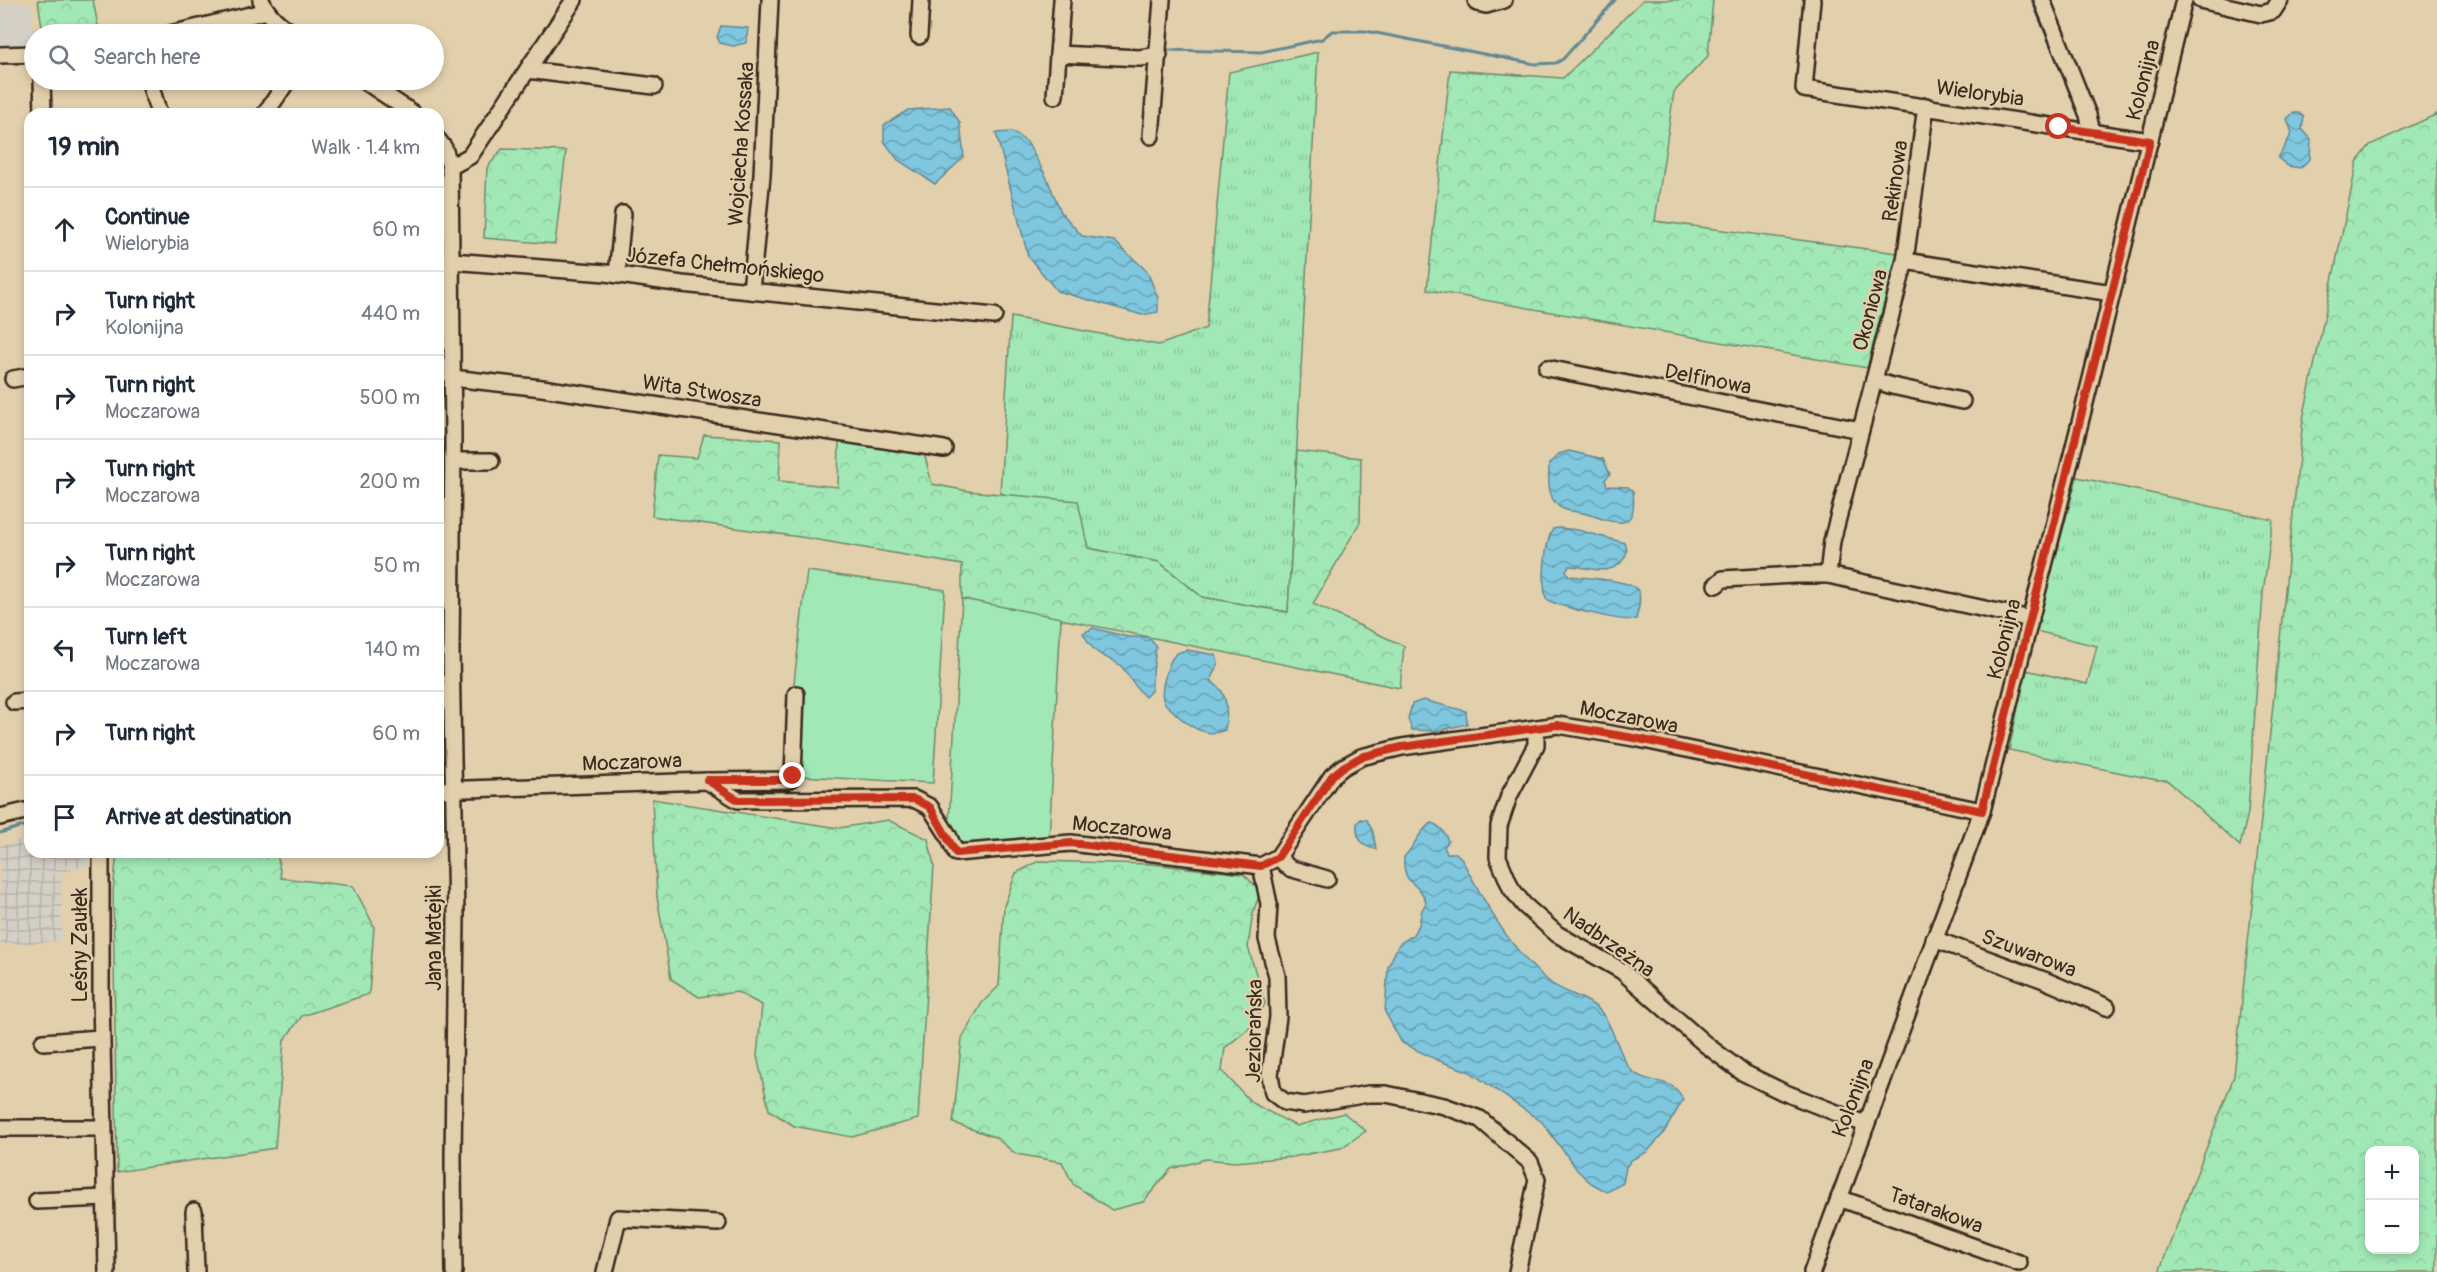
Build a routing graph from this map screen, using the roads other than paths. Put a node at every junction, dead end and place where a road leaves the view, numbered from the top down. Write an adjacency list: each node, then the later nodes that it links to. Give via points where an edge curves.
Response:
1 (574, 0): 21 (street)
2 (770, 0): 42 (street, Wojciecha Kossaka, via 762,175)
3 (921, 0): 16 (street)
4 (1062, 0): 18 (street)
5 (1162, 0): 20 (street)
6 (1476, 0): 7 (street, via 1486,5)
7 (1504, 0)
8 (1812, 0): 28 (street, Wielorybia, via 1804,89)
9 (2042, 0): 33 (street)
10 (2184, 0): 35 (street, Kolonijna)
11 (2200, 0): 12 (street, via 2261,14 2272,12)
12 (2280, 0)
13 (264, 5): 14 (street); 15 (street)
14 (202, 24)
15 (279, 24)
16 (919, 36)
17 (24, 54): 19 (street)
18 (1058, 54): 20 (street, via 1140,58); 27 (street)
19 (0, 55)
20 (1158, 55): 34 (street)
21 (528, 70): 22 (street); 37 (street, via 471,156)
22 (654, 86)
23 (42, 90): 29 (street)
24 (152, 90): 30 (street)
25 (281, 90): 31 (street)
26 (378, 90): 32 (street)
27 (1055, 96)
28 (1926, 106): 33 (street, Wielorybia); 40 (street, Rekinowa)
29 (43, 108)
30 (157, 108)
31 (269, 108)
32 (405, 108)
33 (2092, 132): 35 (street, Wielorybia)
34 (1151, 136)
35 (2150, 141): 43 (street, Kolonijna)
36 (444, 148): 37 (street, Jana Matejki)
37 (450, 167): 39 (street, Jana Matejki)
38 (623, 214): 41 (street)
39 (445, 260): 41 (street, Józefa Chełmońskiego); 47 (street, Jana Matejki)
40 (1905, 261): 43 (street, Okoniowa); 49 (street, Okoniowa)
41 (617, 275): 42 (street, Józefa Chełmońskiego)
42 (751, 291): 44 (street, Józefa Chełmońskiego)
43 (2112, 293): 58 (street, Kolonijna)
44 (994, 316)
45 (1547, 368): 52 (street, Delfinowa)
46 (24, 377): 48 (street)
47 (452, 378): 51 (street, Jana Matejki); 53 (street, Wita Stwosza, via 554,389)
48 (13, 379)
49 (1874, 380): 50 (street); 52 (street, Okoniowa)
50 (1962, 401)
51 (445, 411): 54 (street, Jana Matejki)
52 (1860, 430): 56 (street, Okoniowa, via 1832,541)
53 (944, 449)
54 (453, 461): 55 (street); 64 (street, Jana Matejki)
55 (491, 461)
56 (1828, 575): 57 (street, via 1722,579); 58 (street)
57 (1716, 585)
58 (2031, 619): 66 (street, Kolonijna)
59 (796, 694): 63 (street, via 793,776 789,780)
60 (24, 701): 61 (street)
61 (14, 702)
62 (1536, 728): 66 (street, Moczarowa, via 1583,728); 68 (street, Moczarowa, via 1402,747 1361,757 1332,776); 76 (street, Nadbrzeżna, via 1536,746 1509,796 1499,826 1498,857 1511,888 1524,905 1557,934 1622,972 1742,1072)
63 (707, 780): 64 (street, Moczarowa); 70 (street, Moczarowa, via 738,800 914,799 930,807 956,853 1071,843)
64 (446, 789): 88 (street, Jana Matejki, via 456,917)
65 (24, 811): 67 (street)
66 (1982, 811): 72 (street, Kolonijna)
67 (0, 817)
68 (1278, 857): 70 (street, Moczarowa); 71 (street, via 1289,868)
69 (101, 858): 74 (street, Leśny Zaułek)
70 (1261, 866): 89 (street, Jeziorańska, via 1269,903 1267,939 1277,976 1278,1017 1270,1074 1273,1093 1285,1102 1304,1105 1386,1094 1444,1106 1480,1119 1530,1162 1537,1179)
71 (1327, 879)
72 (1934, 939): 73 (street, Szuwarowa); 76 (street, Kolonijna)
73 (2107, 1007)
74 (101, 1038): 75 (street); 78 (street, Leśny Zaułek)
75 (43, 1042)
76 (1865, 1124): 80 (street, Kolonijna)
77 (0, 1128): 78 (street)
78 (103, 1128): 79 (street, Leśny Zaułek)
79 (105, 1198): 81 (street); 86 (street, Leśny Zaułek)
80 (1839, 1198): 84 (street, Tatarakowa); 90 (street, Kolonijna)
81 (37, 1201)
82 (194, 1211): 87 (street)
83 (718, 1223): 85 (street, via 618,1218)
84 (2019, 1263)
85 (605, 1269)
86 (106, 1272)
87 (196, 1272)
88 (454, 1272)
89 (1517, 1272)
90 (1812, 1272)

